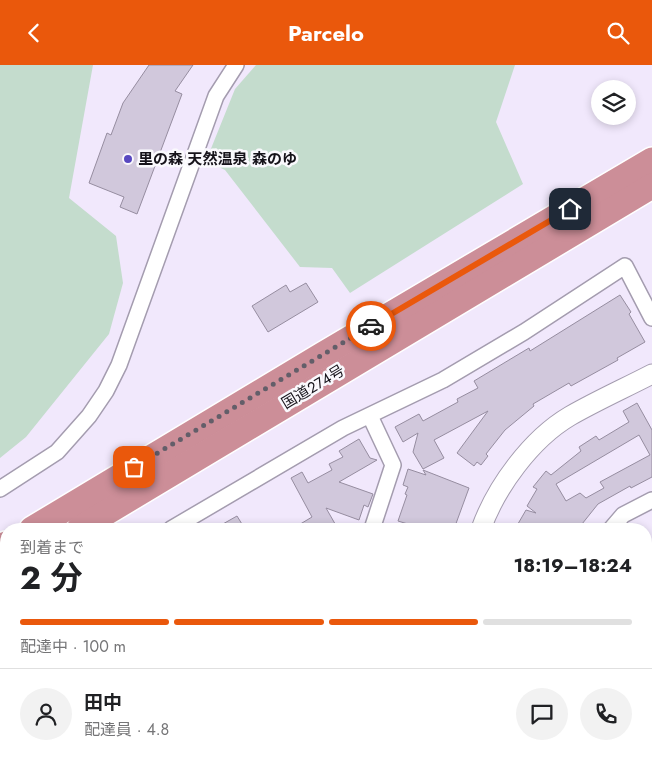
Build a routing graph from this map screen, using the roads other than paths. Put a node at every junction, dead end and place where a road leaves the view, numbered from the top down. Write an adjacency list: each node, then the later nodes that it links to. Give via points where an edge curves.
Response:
1 (236, 65): 7 (street, via 216,96 119,365 106,391 89,417 57,452)
2 (652, 160): 9 (highway, 国道274号)
3 (652, 186): 10 (highway, 国道274号)
4 (652, 318): 6 (street, via 625,266 451,375)
5 (652, 374): 13 (street, via 568,417 534,444 505,480)
6 (370, 416): 11 (street, via 343,428); 12 (street, via 393,465)
7 (0, 489)
8 (652, 500): 14 (street, via 623,515)
9 (42, 523)
10 (88, 523)
11 (181, 523)
12 (374, 523)
13 (483, 523)
14 (616, 523)

